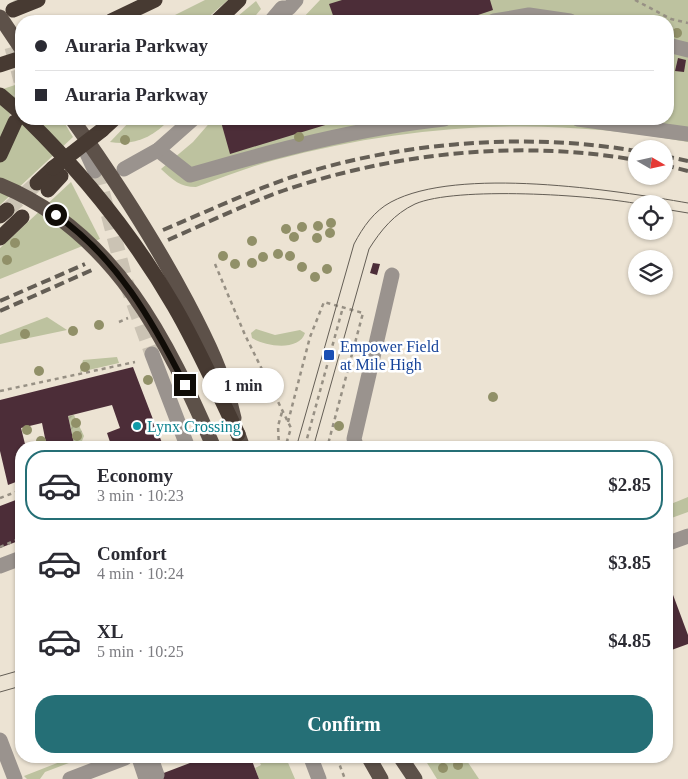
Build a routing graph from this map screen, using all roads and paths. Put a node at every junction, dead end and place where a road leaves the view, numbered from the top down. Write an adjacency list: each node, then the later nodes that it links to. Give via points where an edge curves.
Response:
1 (38, 0): 6 (highway, bridge)
2 (155, 0): 7 (highway)
3 (240, 0): 8 (highway)
4 (635, 0): 10 (path)
5 (289, 10): 9 (street, via 282,8)
6 (6, 14): 13 (main road)
7 (124, 15)
8 (224, 15)
9 (276, 15)
10 (663, 15)
11 (674, 20): 12 (path)
12 (688, 23)
13 (15, 34)
14 (674, 46): 15 (street)
15 (688, 50)
16 (15, 60): 17 (highway, bridge)
17 (0, 65)
18 (0, 95): 19 (highway, bridge)
19 (15, 111)
20 (17, 125): 30 (highway)
21 (28, 125): 49 (highway, bridge, via 96,194 153,272 192,339)
22 (76, 125): 49 (main road, bridge, via 125,195 186,301 222,374)
23 (107, 125): 34 (highway, bridge)
24 (186, 125): 29 (street)
25 (396, 125): 29 (street, via 190,175)
26 (622, 125): 27 (street)
27 (688, 134)
28 (84, 147): 32 (street)
29 (158, 150): 31 (street)
30 (0, 155)
31 (124, 169)
32 (95, 171)
33 (0, 184): 48 (main road, bridge, via 46,208 74,228 107,259 138,300 166,348)
34 (42, 186)
35 (22, 217): 36 (highway)
36 (0, 238)
37 (214, 264): 45 (path)
38 (392, 275): 54 (street)
39 (343, 307): 46 (path, via 324,302 310,337); 52 (path); 53 (path, via 363,313)
40 (128, 318): 41 (path)
41 (119, 322)
42 (152, 354): 47 (street)
43 (135, 362): 44 (path)
44 (0, 391)
45 (282, 411): 46 (path); 50 (path)
46 (288, 422): 51 (path, via 291,428)
47 (185, 441)
48 (211, 441)
49 (241, 441)
50 (279, 441)
51 (287, 441)
52 (307, 441)
53 (329, 441)
54 (355, 441)
55 (15, 492): 56 (path)
56 (0, 498)
57 (688, 536): 59 (street)
58 (15, 541): 60 (path)
59 (673, 541)
60 (0, 547)
61 (15, 560): 62 (street)
62 (0, 566)
63 (0, 740): 72 (street)
64 (112, 763): 73 (street)
65 (142, 763): 71 (street)
66 (150, 763): 71 (street)
67 (313, 763): 74 (street)
68 (339, 763): 75 (path)
69 (372, 763): 76 (main road)
70 (404, 763): 77 (main road)
71 (151, 777)
72 (15, 779)
73 (70, 779)
74 (319, 779)
75 (345, 779)
76 (381, 779)
77 (415, 779)

